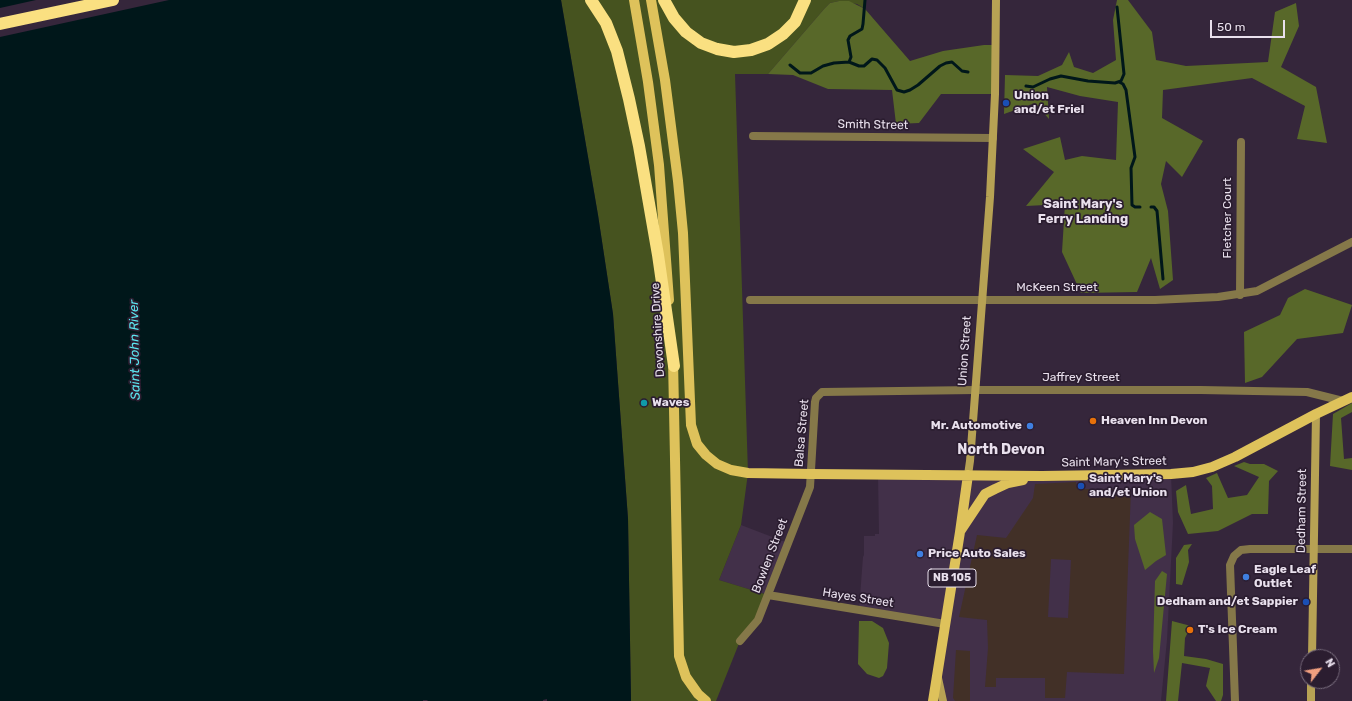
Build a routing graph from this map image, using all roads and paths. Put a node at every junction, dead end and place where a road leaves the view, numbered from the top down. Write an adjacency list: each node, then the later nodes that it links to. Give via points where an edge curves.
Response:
1 (113, 0): 8 (highway)
2 (591, 0): 16 (highway, via 606,23 617,51 639,146)
3 (634, 0): 16 (main road, Devonshire Drive, via 659,165)
4 (651, 0): 22 (main road, via 665,80 678,181 691,425 697,444 717,464 731,470 748,473)
5 (664, 0): 6 (highway, via 686,32 701,43 734,52 768,44 783,34 795,22)
6 (805, 0)
7 (996, 0): 10 (main road, Union Street)
8 (0, 24)
9 (753, 136): 10 (street, Smith Street)
10 (994, 138): 15 (main road, Union Street)
11 (1241, 142): 13 (street, Fletcher Court)
12 (1352, 242): 13 (street, McKeen Street, via 1257,291)
13 (1240, 295): 15 (street, McKeen Street, via 1155,300)
14 (750, 300): 15 (street, McKeen Street)
15 (982, 300): 17 (main road, Union Street)
16 (674, 366): 34 (main road, Devonshire Drive, via 679,656 686,677)
17 (975, 390): 18 (street, Jaffrey Street, via 826,391); 20 (street, Jaffrey Street, via 1307,392); 23 (main road, Union Street)
18 (818, 394): 22 (street, Balsa Street, via 815,402)
19 (1352, 397): 20 (main road, Saint Mary's Street)
20 (1342, 401): 21 (main road, Saint Mary's Street)
21 (1316, 414): 24 (main road, Saint Mary's Street, via 1235,457 1193,472); 26 (main road, Dedham Street)
22 (811, 474): 23 (main road, Saint Mary's Street); 28 (street, Bowlen Street, via 810,486)
23 (968, 475): 24 (main road, Saint Mary's Street); 25 (main road, Union Street / NB 105)
24 (1042, 476): 25 (main road, via 1008,483 985,494)
25 (960, 532): 29 (main road, Union Street / NB 105)
26 (1314, 549): 27 (street); 31 (main road, Dedham Street); 37 (street, via 1250,549 1241,550 1234,556 1230,565)
27 (1352, 549)
28 (768, 595): 29 (street, Hayes Street); 30 (street, Bowlen Street, via 758,620)
29 (945, 624): 32 (main road, Union Street / NB 105)
30 (740, 641)
31 (1312, 649)
32 (937, 676): 35 (main road, Union Street / NB 105); 36 (main road)
33 (1311, 689): 38 (main road)
34 (706, 701)
35 (932, 701)
36 (943, 701)
37 (1235, 701)
38 (1311, 701)

